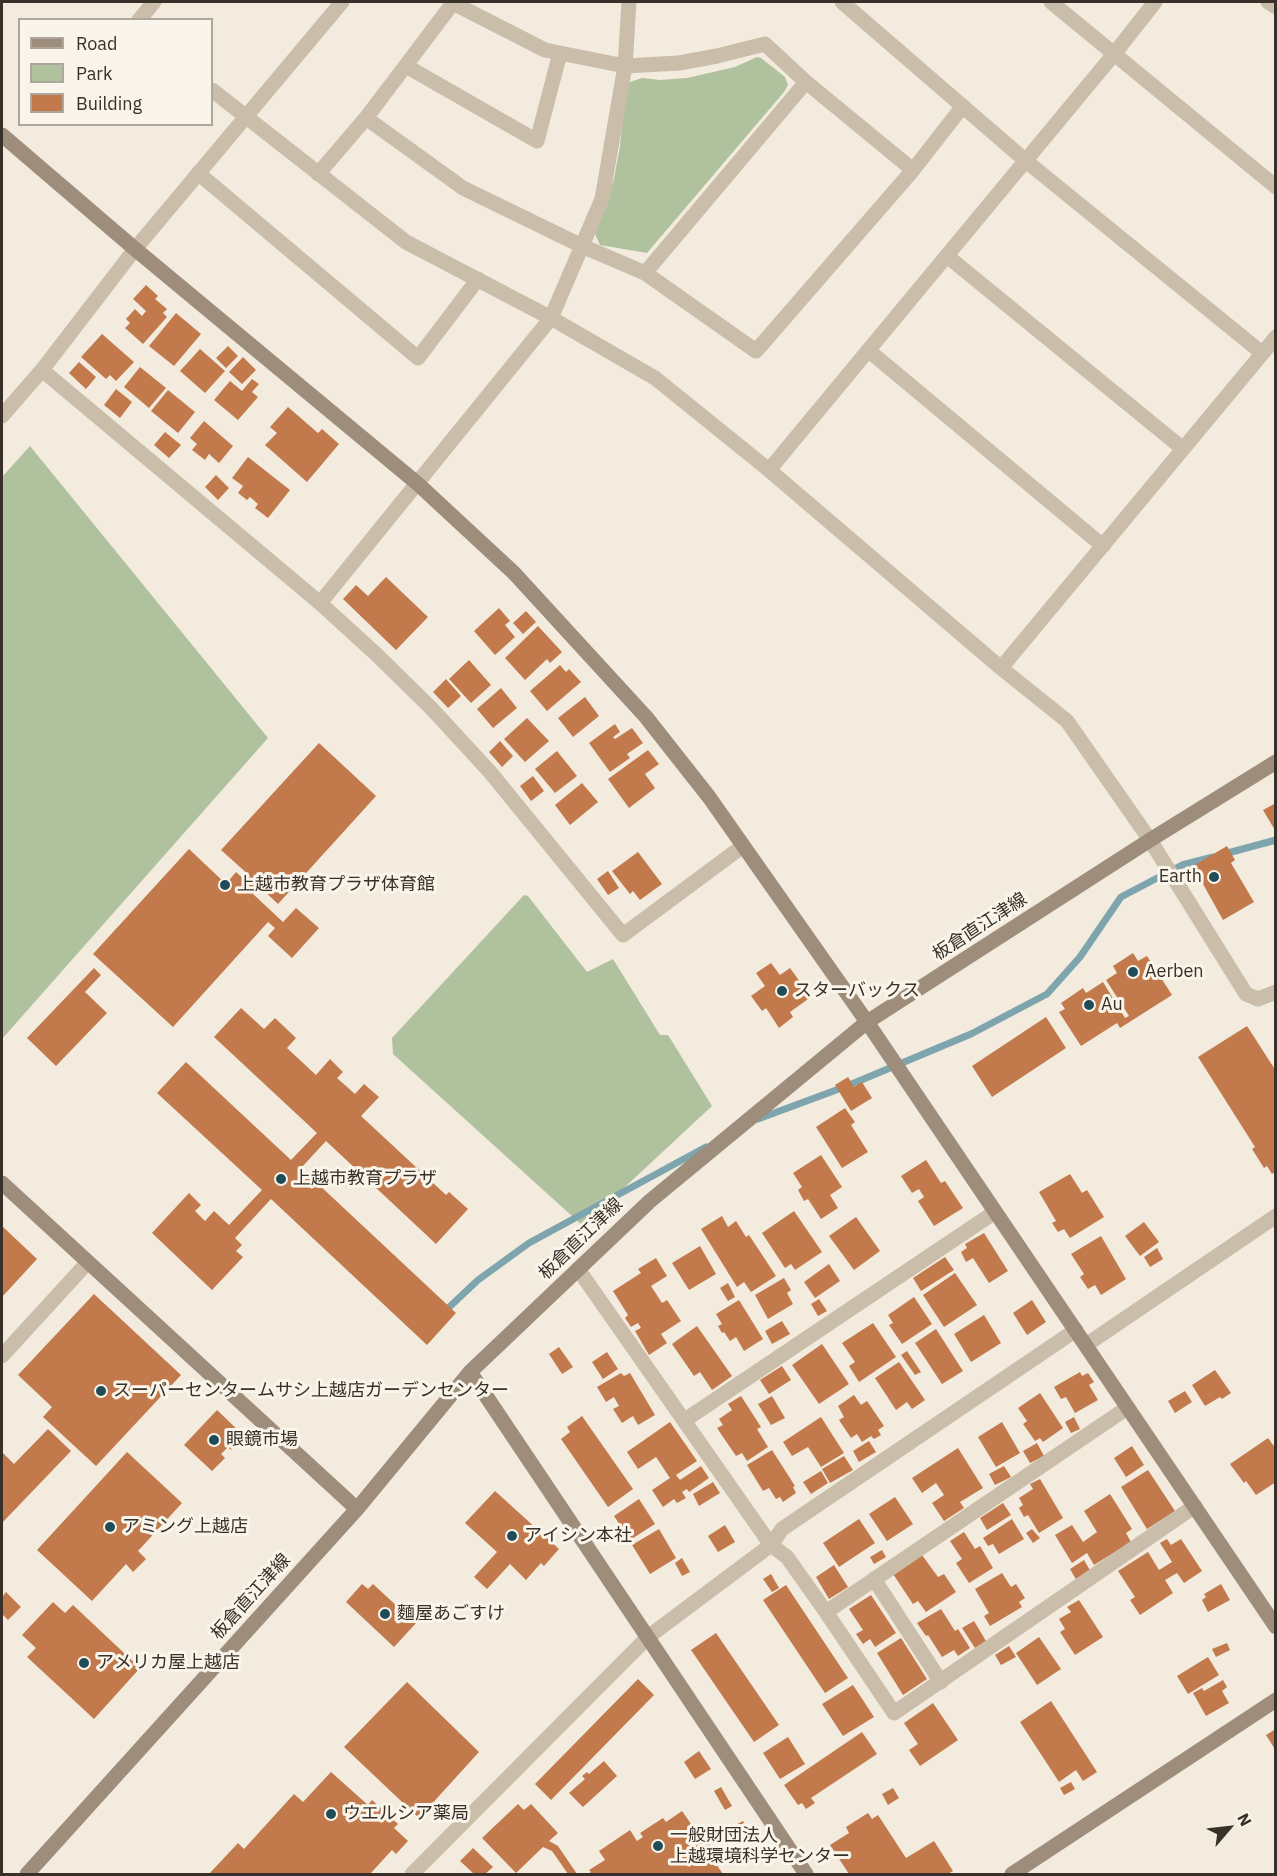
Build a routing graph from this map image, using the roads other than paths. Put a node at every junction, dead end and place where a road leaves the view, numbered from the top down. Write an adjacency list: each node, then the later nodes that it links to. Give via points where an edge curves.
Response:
1 (154, 2): 9 (street)
2 (342, 2): 17 (street)
3 (629, 2): 13 (street)
4 (842, 2): 16 (street)
5 (1051, 2): 11 (street)
6 (1155, 2): 11 (street)
7 (1268, 2): 8 (street)
8 (1275, 7)
9 (141, 18)
10 (560, 53): 12 (street, via 544,50 453,3); 12 (street, via 537,141); 13 (street)
11 (1114, 54): 20 (street); 24 (street)
12 (406, 66): 18 (street)
13 (625, 66): 14 (street, via 679,63 765,44); 25 (street, via 602,199)
14 (806, 82): 21 (street); 28 (street)
15 (213, 91): 17 (street)
16 (963, 106): 20 (street); 21 (street)
17 (246, 117): 22 (street); 23 (street)
18 (366, 118): 23 (street); 25 (street, via 463,188)
19 (2, 135): 26 (street)
20 (1026, 161): 27 (street); 33 (street)
21 (913, 170): 28 (street, via 756,351)
22 (198, 173): 26 (street); 29 (street, via 418,358)
23 (318, 174): 29 (street, via 406,242)
24 (1275, 187)
25 (582, 246): 28 (street); 30 (street)
26 (135, 249): 34 (street); 38 (street)
27 (947, 256): 32 (street); 36 (street)
28 (645, 273)
29 (478, 279): 30 (street)
30 (551, 318): 37 (street, via 655,378); 38 (street)
31 (1275, 337): 33 (street)
32 (868, 350): 37 (street); 39 (street)
33 (1262, 353): 36 (street)
34 (42, 370): 35 (street); 40 (street)
35 (2, 416)
36 (1182, 448): 39 (street)
37 (769, 470): 41 (street)
38 (418, 484): 40 (street); 44 (street, via 514,573 581,644 646,717)
39 (1103, 546): 41 (street)
40 (320, 603): 44 (street, via 378,655 490,772 623,935)
41 (1001, 668): 43 (street, via 1067,721)
42 (1275, 762): 43 (street, 板倉直江津線)
43 (1150, 840): 45 (street, via 1246,994 1258,999); 46 (street, 板倉直江津線)
44 (743, 846): 46 (street)
45 (1275, 992)
46 (867, 1022): 48 (street); 51 (street, 板倉直江津線, via 650,1201)
47 (2, 1183): 50 (street)
48 (994, 1212): 52 (street); 57 (street)
49 (1275, 1216): 53 (street)
50 (88, 1262): 54 (street); 59 (street)
51 (578, 1269): 55 (street, 板倉直江津線); 57 (street)
52 (1076, 1330): 53 (street); 60 (street, via 782,1529)
53 (1086, 1345): 56 (street)
54 (2, 1356)
55 (470, 1372): 59 (street, 板倉直江津線); 64 (street)
56 (1127, 1408): 58 (street); 61 (street)
57 (685, 1420): 60 (street)
58 (1195, 1506): 63 (street); 65 (street)
59 (357, 1509): 67 (street, 板倉直江津線)
60 (771, 1545): 62 (street, via 787,1557); 64 (street)
61 (874, 1579): 62 (street); 65 (street)
62 (826, 1612): 65 (street, via 894,1713)
63 (1275, 1627)
64 (648, 1637): 68 (street); 69 (street)
65 (941, 1682)
66 (1275, 1700): 70 (street)
67 (27, 1875)
68 (412, 1875)
69 (806, 1875)
70 (1012, 1875)

